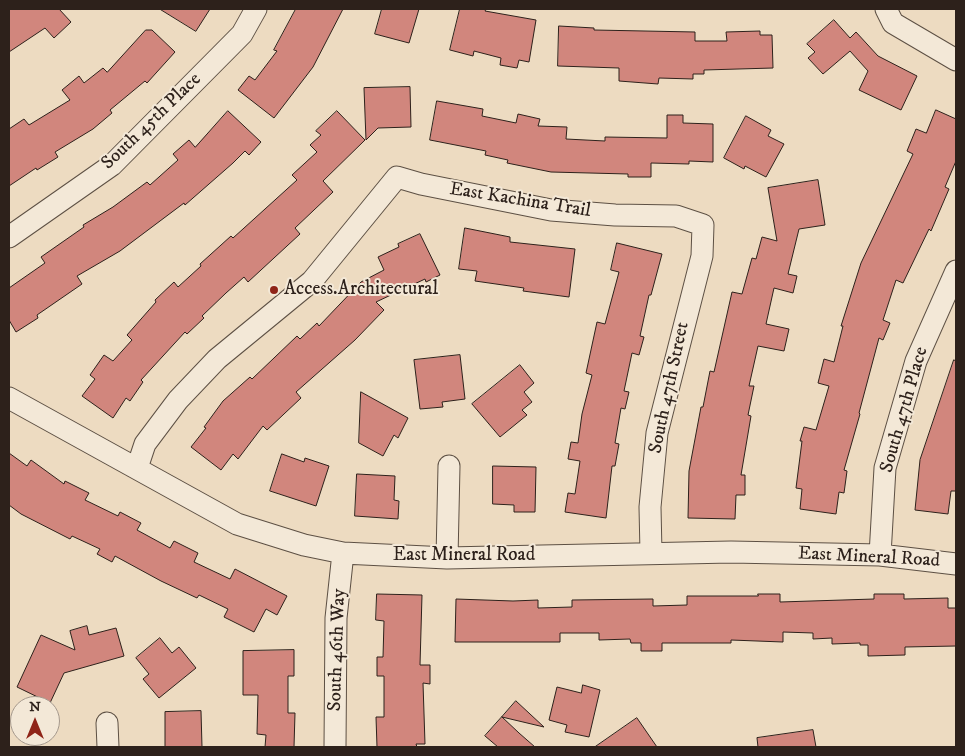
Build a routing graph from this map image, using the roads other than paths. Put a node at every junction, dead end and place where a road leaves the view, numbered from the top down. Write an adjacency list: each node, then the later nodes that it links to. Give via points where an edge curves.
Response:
1 (256, 9): 5 (street, South 45th Place, via 242,34 112,165)
2 (886, 9): 3 (street, via 893,23)
3 (956, 60)
4 (702, 226): 9 (street, East Kachina Trail, via 676,216 551,210 397,177 312,280 217,359 178,400 146,444); 11 (street, South 47th Street, via 702,256 657,433 650,507)
5 (9, 236)
6 (956, 271): 12 (street, South 47th Place, via 916,361 886,468)
7 (9, 398): 9 (street, East Mineral Road)
8 (449, 466): 13 (street)
9 (136, 468): 10 (street, East Mineral Road, via 237,524 304,545)
10 (343, 553): 13 (street, East Mineral Road); 17 (street, South 46th Way, via 335,627)
11 (651, 553): 12 (street, East Mineral Road); 13 (street, East Mineral Road)
12 (880, 555): 14 (street, East Mineral Road)
13 (447, 558)
14 (956, 564)
15 (107, 723): 16 (street)
16 (108, 747)
17 (336, 747)

